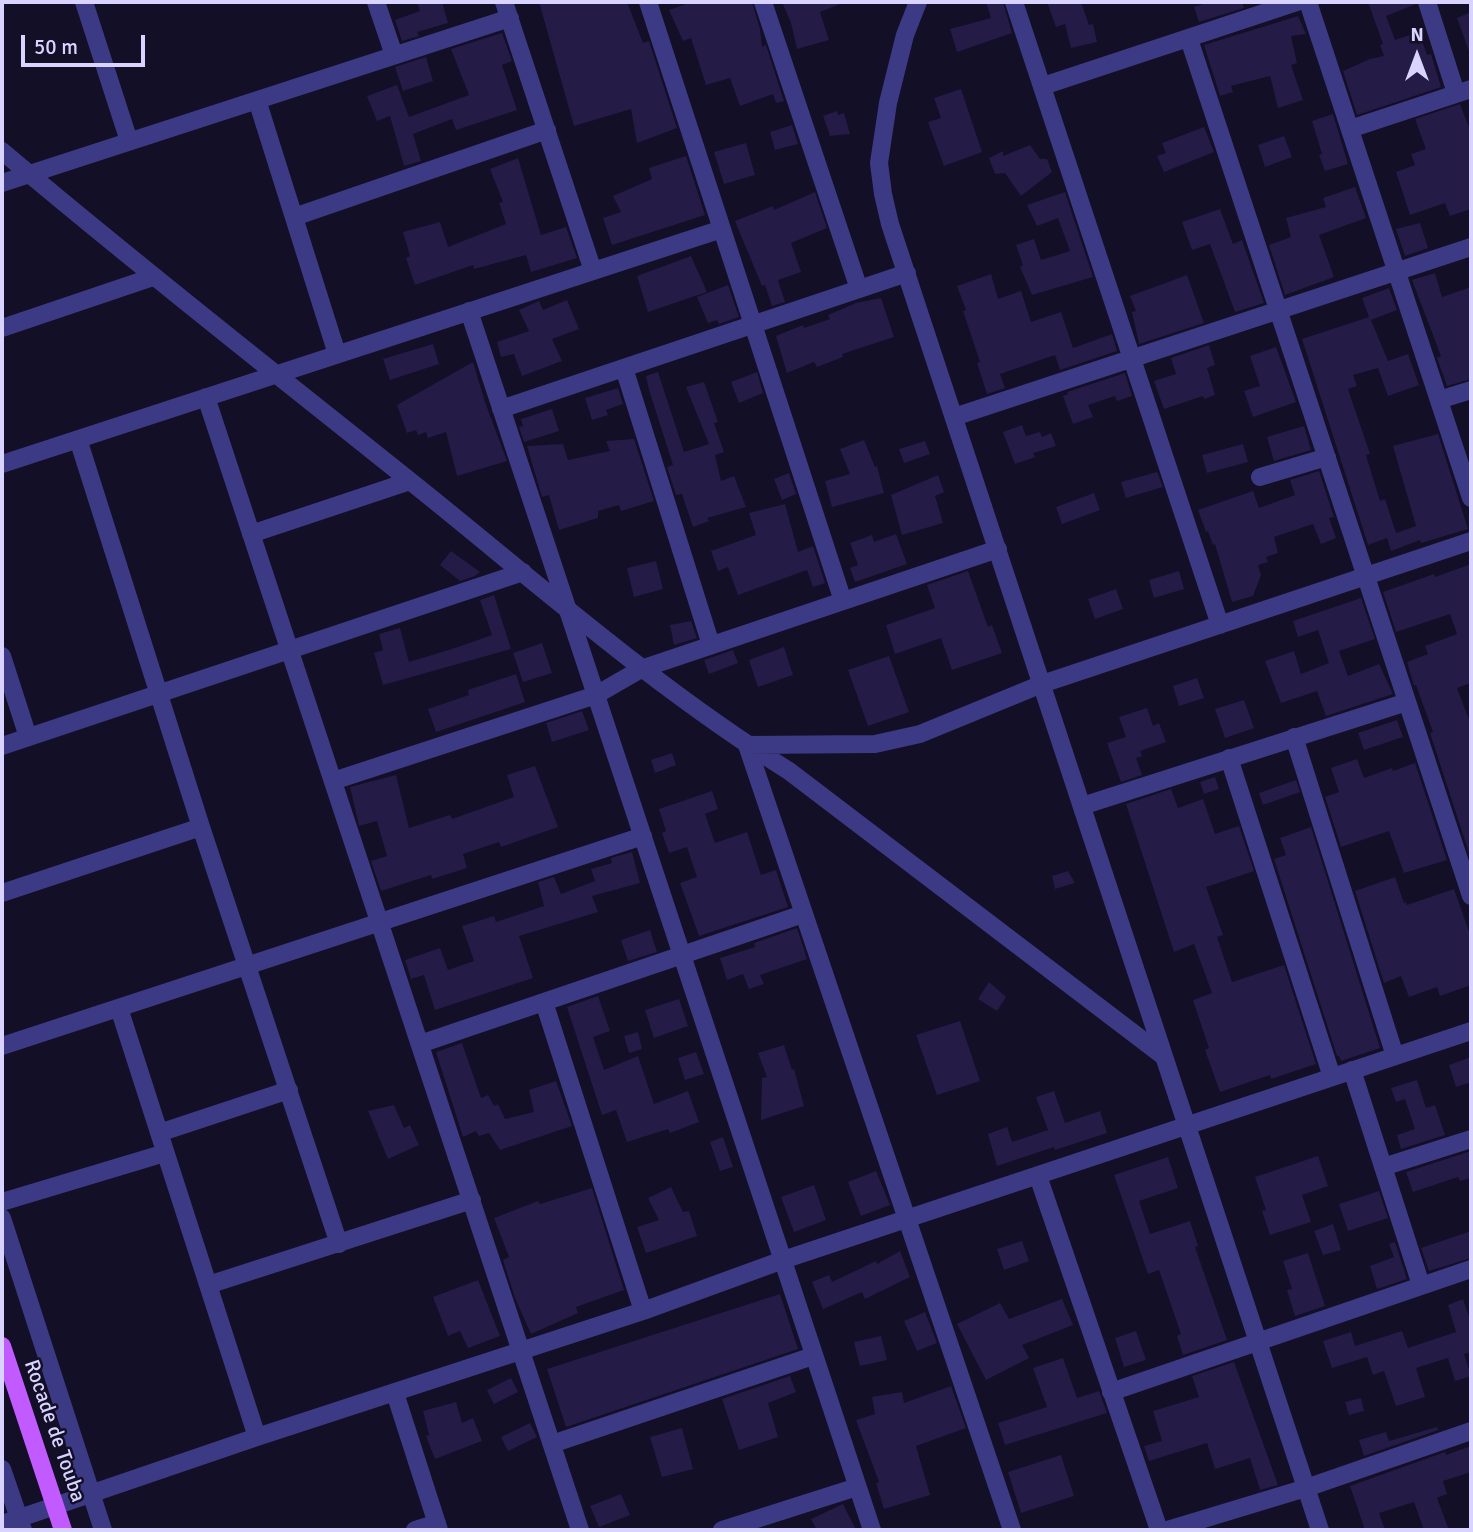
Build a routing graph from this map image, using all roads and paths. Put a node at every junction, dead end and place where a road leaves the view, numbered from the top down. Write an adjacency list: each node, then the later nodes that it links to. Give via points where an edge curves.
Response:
1 (83, 2): 18 (street)
2 (376, 2): 12 (street)
3 (648, 2): 23 (street)
4 (763, 2): 29 (street)
5 (918, 2): 27 (street, via 888,103 879,163 888,214)
6 (1014, 2): 13 (street)
7 (1297, 2): 11 (street)
8 (1308, 2): 16 (street)
9 (1427, 2): 14 (street)
10 (507, 10): 12 (street); 17 (street)
11 (1189, 39): 13 (street); 31 (street)
12 (394, 55): 15 (street)
13 (1043, 86): 35 (street)
14 (1464, 91): 16 (street)
15 (257, 100): 18 (street); 22 (street)
16 (1350, 129): 25 (street)
17 (547, 131): 22 (street); 26 (street)
18 (129, 141): 20 (street)
19 (2, 151): 20 (street)
20 (29, 174): 21 (street); 28 (street)
21 (2, 183)
22 (294, 218): 34 (street)
23 (722, 229): 26 (street); 32 (street)
24 (1471, 247): 25 (street)
25 (1396, 270): 31 (street); 40 (street)
26 (593, 271): 30 (street)
27 (907, 273): 29 (street); 42 (street)
28 (153, 277): 33 (street); 37 (street)
29 (859, 289): 32 (street)
30 (469, 311): 34 (street); 41 (street)
31 (1279, 311): 35 (street); 44 (street)
32 (753, 324): 36 (street); 54 (street)
33 (2, 328)
34 (337, 355): 37 (street)
35 (1132, 358): 42 (street); 56 (street)
36 (624, 368): 41 (street); 57 (street)
37 (277, 374): 39 (street); 47 (street)
38 (1471, 390): 40 (street)
39 (206, 397): 43 (street); 49 (street)
40 (1439, 400): 48 (street)
41 (501, 409): 55 (street)
42 (954, 417): 51 (street)
43 (78, 439): 45 (street); 62 (street)
44 (1327, 457): 46 (street); 53 (street)
45 (2, 464)
46 (1260, 477)
47 (410, 481): 49 (street); 52 (street)
48 (1471, 498)
49 (251, 534): 58 (street)
50 (1471, 541): 53 (street)
51 (998, 549): 54 (street); 61 (street)
52 (523, 572): 55 (street); 58 (street)
53 (1366, 578): 56 (street); 64 (street)
54 (843, 601): 57 (street)
55 (568, 610): 60 (street); 63 (street)
56 (1220, 625): 61 (street)
57 (711, 645): 60 (street)
58 (289, 650): 62 (street); 70 (street)
59 (2, 656): 65 (street)
60 (641, 669): 63 (street); 67 (street)
61 (1042, 684): 67 (street, via 920,734 875,744); 71 (street)
62 (160, 693): 65 (street); 72 (street)
63 (596, 695): 70 (street); 73 (street)
64 (1407, 702): 66 (street); 75 (street)
65 (28, 737): 68 (street)
66 (1293, 737): 69 (street); 86 (street)
67 (747, 745): 76 (street); 85 (street, via 789,772)
68 (2, 746)
69 (1228, 758): 71 (street); 88 (street)
70 (333, 781): 77 (street)
71 (1082, 806): 85 (street)
72 (201, 827): 74 (street); 79 (street)
73 (643, 836): 77 (street); 78 (street)
74 (2, 893)
75 (1471, 894)
76 (803, 914): 78 (street); 99 (street)
77 (379, 922): 79 (street); 83 (street)
78 (682, 955): 80 (street); 101 (street)
79 (248, 965): 81 (street); 89 (street)
80 (544, 1002): 83 (street); 105 (street)
81 (119, 1008): 84 (street); 91 (street)
82 (1471, 1031): 86 (street)
83 (420, 1044): 96 (street)
84 (2, 1046)
85 (1162, 1055): 90 (street)
86 (1395, 1056): 87 (street)
87 (1352, 1070): 88 (street); 94 (street)
88 (1332, 1077): 90 (street)
89 (289, 1090): 91 (street); 100 (street)
90 (1187, 1126): 95 (street); 106 (street)
91 (159, 1133): 93 (street)
92 (1471, 1139): 94 (street)
93 (165, 1153): 97 (street); 103 (street)
94 (1384, 1167): 104 (street)
95 (1038, 1175): 99 (street); 110 (street)
96 (472, 1200): 100 (street); 108 (street)
97 (2, 1202)
98 (2, 1218): 118 (street)
99 (905, 1219): 101 (street); 128 (street)
100 (339, 1244): 103 (street)
101 (783, 1260): 105 (street); 109 (street)
102 (1471, 1269): 104 (street)
103 (208, 1285): 113 (street)
104 (1421, 1285): 106 (street)
105 (643, 1311): 108 (street)
106 (1259, 1343): 110 (street); 117 (street)
107 (2, 1346): 119 (main road, Rocade de Touba)
108 (520, 1352): 111 (street); 114 (street)
109 (813, 1356): 114 (street); 116 (street)
110 (1111, 1392): 129 (street)
111 (395, 1393): 113 (street); 121 (street)
112 (1471, 1431): 117 (street)
113 (257, 1437): 118 (street)
114 (552, 1444): 125 (street)
115 (2, 1469): 120 (street)
116 (857, 1487): 126 (street); 127 (street)
117 (1306, 1488): 130 (street); 131 (street)
118 (90, 1493): 119 (street); 123 (street)
119 (55, 1506): 120 (street); 122 (main road, Rocade de Touba)
120 (14, 1524)
121 (438, 1527): 124 (street)
122 (64, 1530)
123 (103, 1530)
124 (415, 1530)
125 (580, 1530)
126 (722, 1530)
127 (872, 1530)
128 (1012, 1530)
129 (1159, 1530)
130 (1167, 1530)
131 (1320, 1530)

